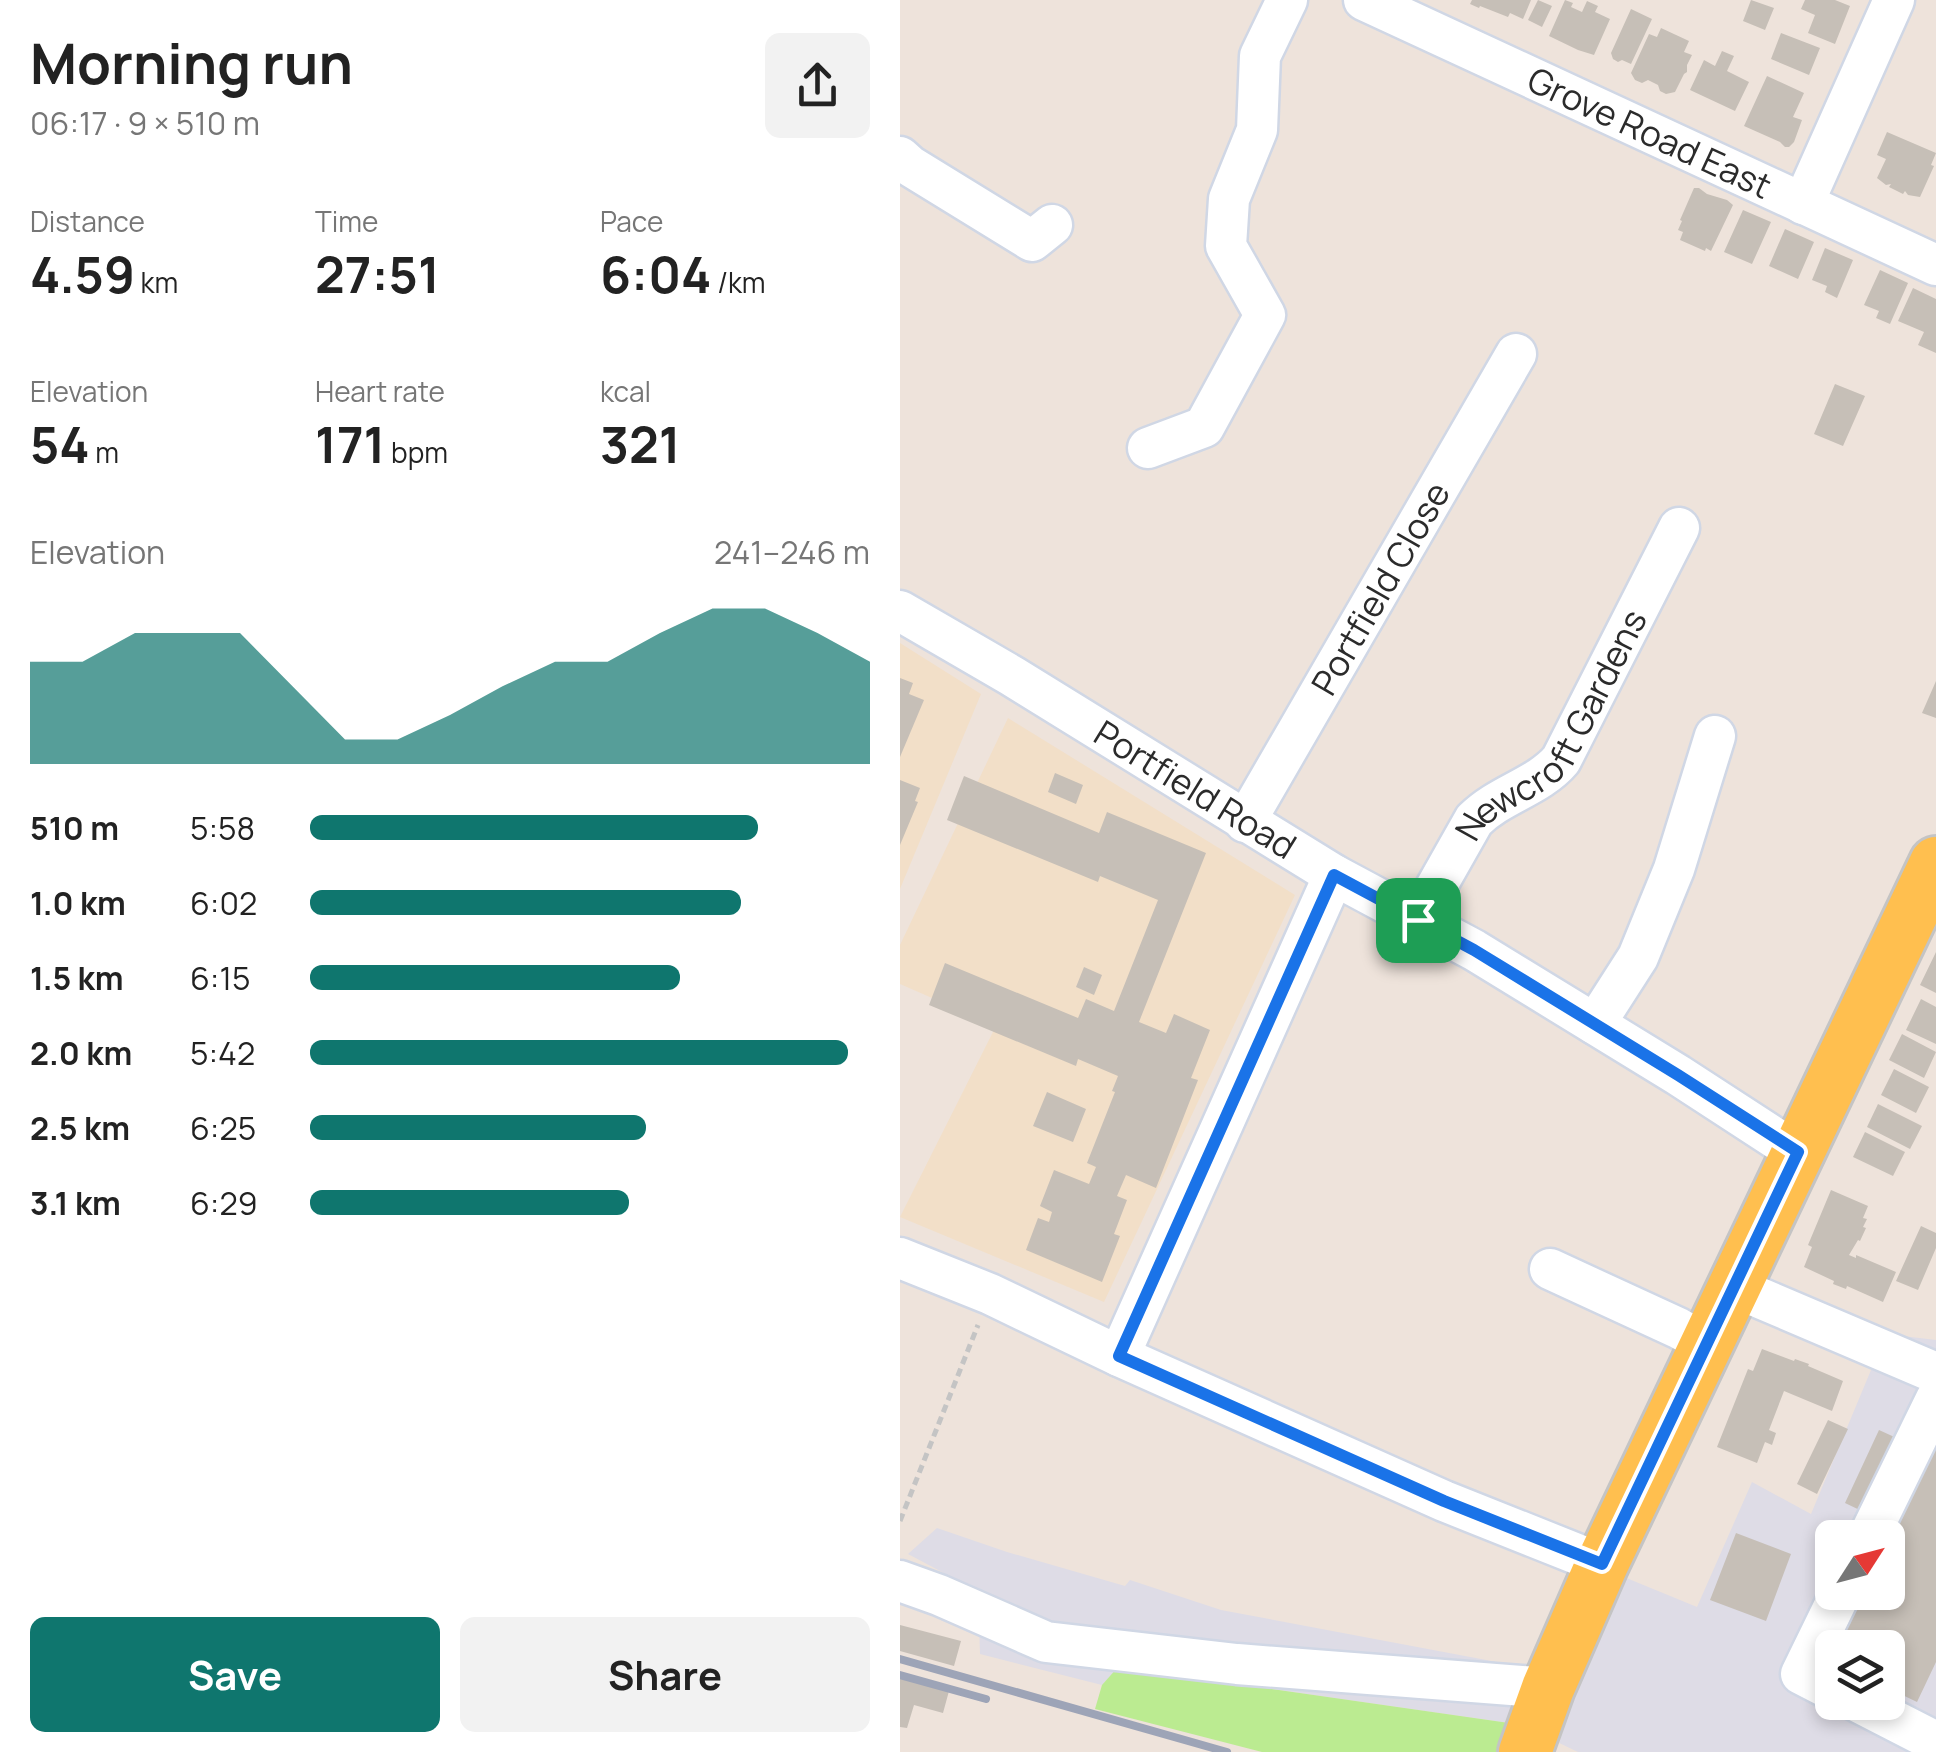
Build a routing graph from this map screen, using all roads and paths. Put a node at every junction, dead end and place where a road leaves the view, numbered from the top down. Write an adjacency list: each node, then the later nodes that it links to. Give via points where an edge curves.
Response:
1 (1287, 0): 9 (street, via 1260,56 1257,130 1229,199 1226,246 1264,315 1204,426)
2 (1364, 0): 5 (street, Grove Road East)
3 (1894, 0): 5 (street)
4 (900, 157): 6 (street)
5 (1803, 204): 7 (street, Grove Road East)
6 (1038, 242)
7 (1936, 266)
8 (1516, 354): 13 (street, Portfield Close)
9 (1148, 448)
10 (1679, 528): 16 (street, Newcroft Gardens, via 1561,760 1548,776 1474,820)
11 (900, 611): 13 (street, Portfield Road)
12 (1715, 736): 17 (street, via 1674,870 1638,957)
13 (1244, 822): 15 (street, Portfield Road)
14 (1936, 863): 18 (main road)
15 (1334, 875): 16 (street, Portfield Road); 24 (street)
16 (1418, 920): 17 (street, Portfield Road)
17 (1595, 1024): 18 (street, Portfield Road)
18 (1798, 1152): 21 (main road)
19 (900, 1258): 22 (street)
20 (1550, 1269): 23 (street)
21 (1734, 1287): 23 (main road); 25 (street)
22 (990, 1294): 24 (street); 27 (path)
23 (1707, 1344): 29 (main road)
24 (1119, 1356): 29 (street)
25 (1936, 1373)
26 (1936, 1400): 28 (street)
27 (900, 1520)
28 (1877, 1520)
29 (1602, 1564): 33 (main road)
30 (900, 1581): 33 (street, via 1046,1642)
31 (1815, 1645): 32 (street, via 1801,1674)
32 (1815, 1681)
33 (1548, 1688): 36 (main road)
34 (1886, 1720): 35 (street)
35 (1913, 1738)
36 (1526, 1752)

